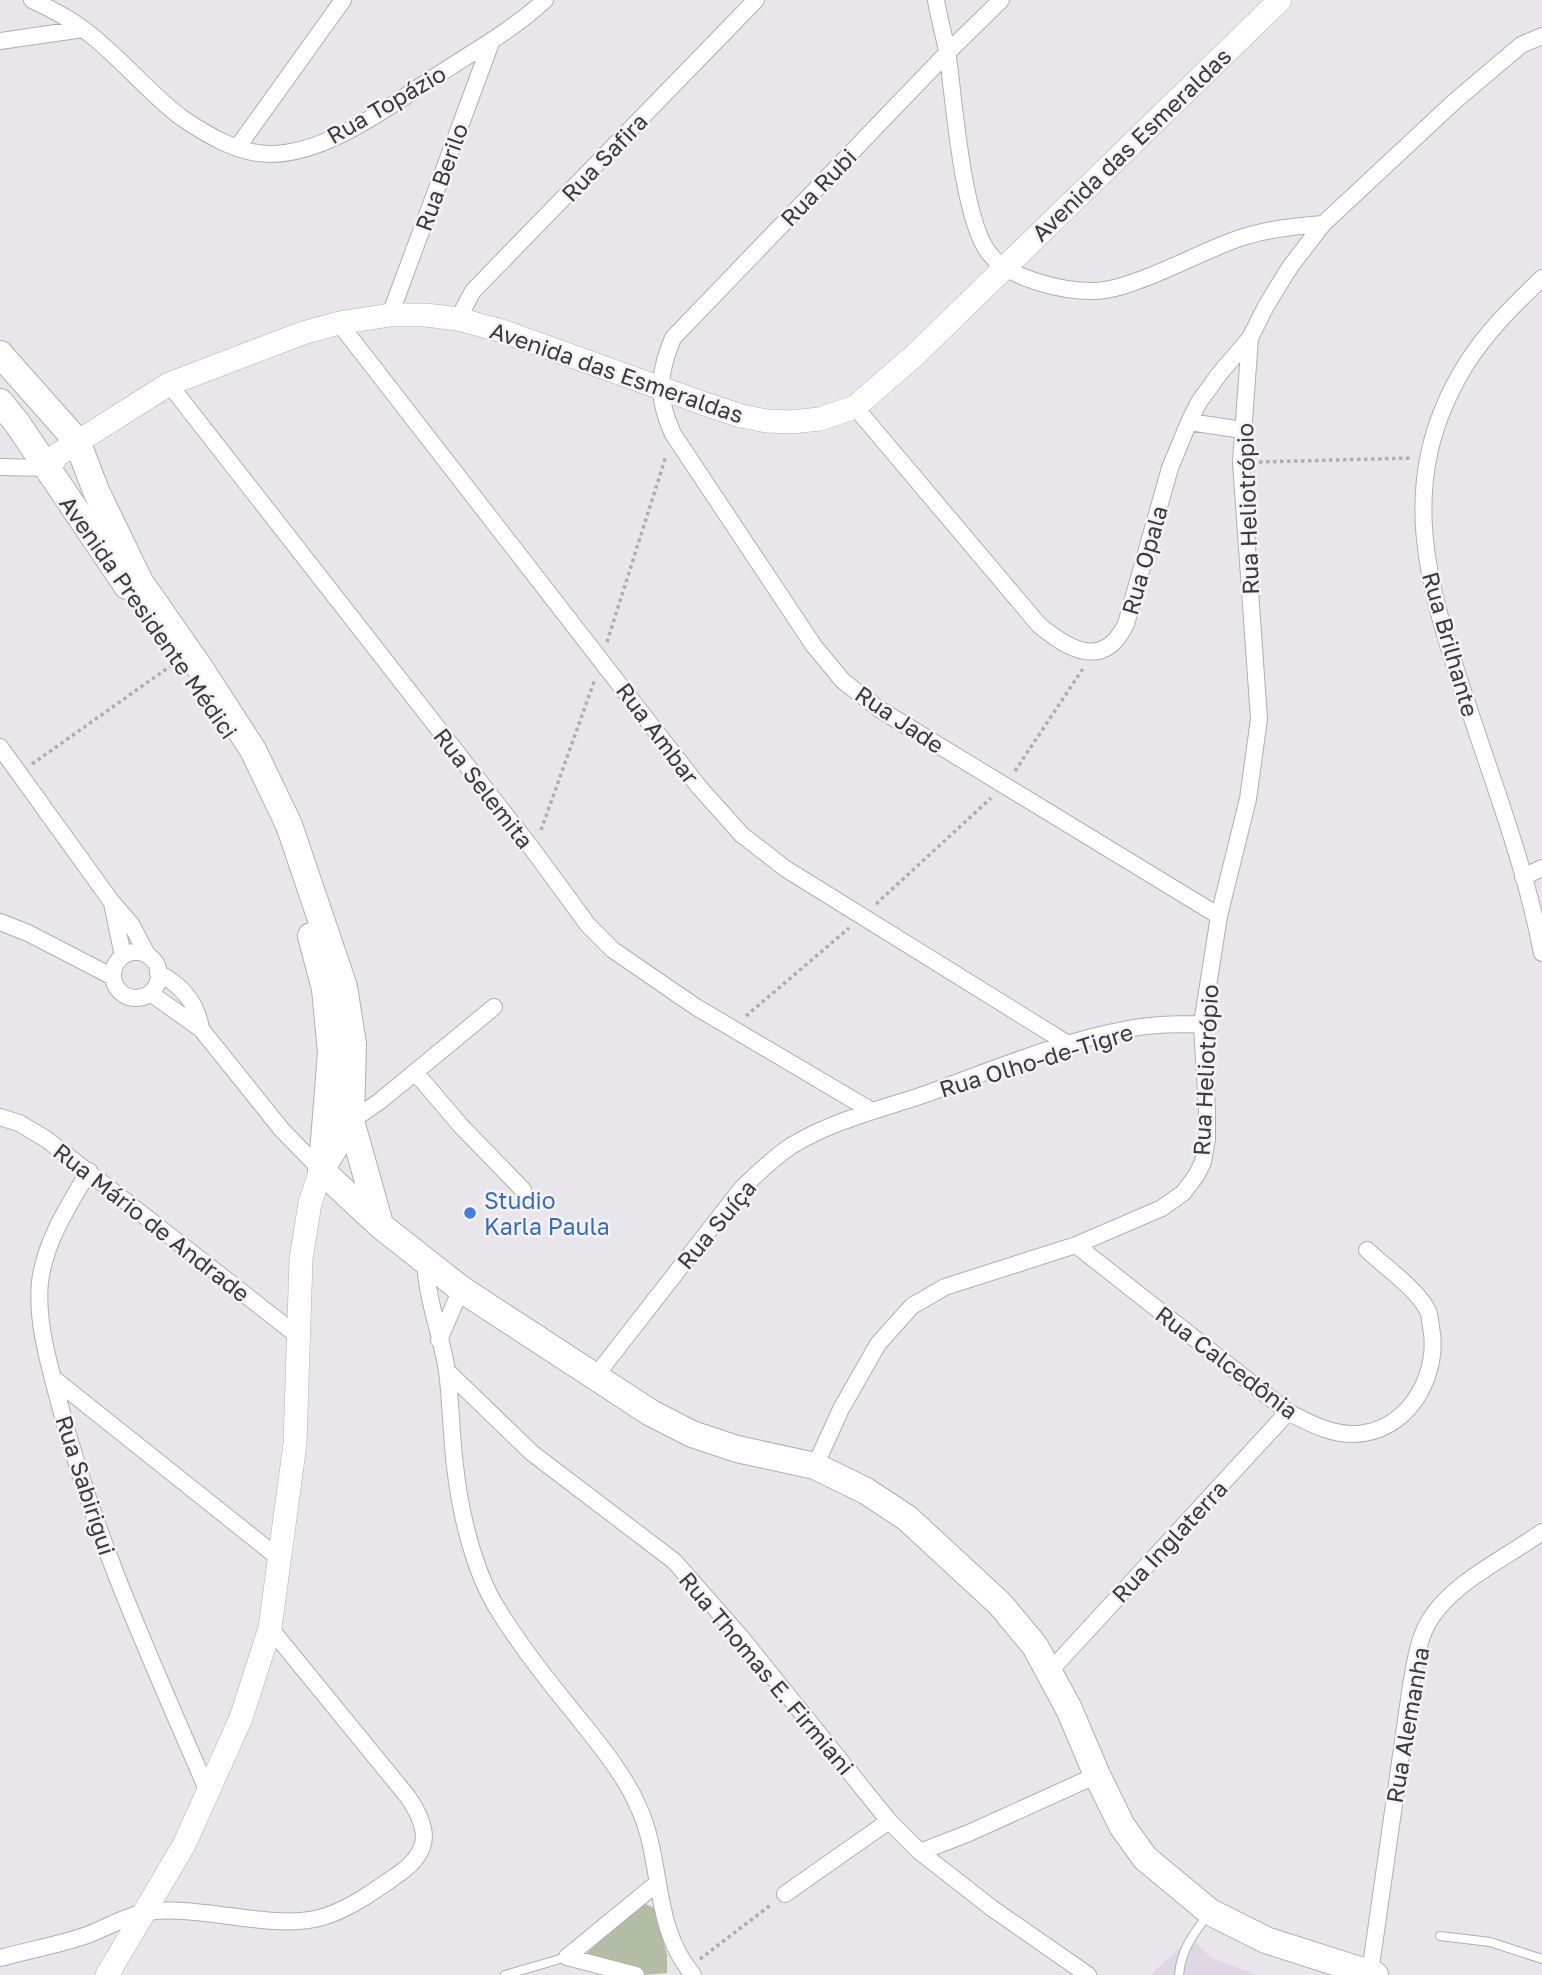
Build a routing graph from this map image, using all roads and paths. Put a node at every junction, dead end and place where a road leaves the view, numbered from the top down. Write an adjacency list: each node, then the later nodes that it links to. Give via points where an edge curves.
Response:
1 (32, 0): 8 (street, Rua Topázio)
2 (343, 0): 13 (street)
3 (545, 0): 10 (street, Rua Topázio)
4 (756, 0): 18 (street, Rua Safira, via 473,291)
5 (936, 0): 12 (street)
6 (1001, 0): 12 (street, Rua Rubi)
7 (1280, 0): 15 (main road, Avenida das Esmeraldas)
8 (83, 29): 11 (street); 13 (street, Rua Topázio, via 180,116)
9 (1542, 36): 14 (street, via 1498,62)
10 (492, 40): 13 (street, Rua Topázio, via 365,121 325,141 288,153); 17 (street, Rua Berilo)
11 (0, 41)
12 (947, 53): 15 (street, via 971,206 988,253); 24 (street, Rua Rubi, via 673,338)
13 (237, 148)
14 (1323, 224): 15 (street, via 1242,237 1140,280 1095,291 1052,285); 20 (street, via 1283,278)
15 (1003, 267): 26 (main road, Avenida das Esmeraldas)
16 (1542, 278): 31 (street, Rua Brilhante, via 1484,338 1466,365 1443,412)
17 (390, 315): 18 (main road, Avenida das Esmeraldas); 19 (main road, Avenida das Esmeraldas)
18 (458, 319): 24 (main road, Avenida das Esmeraldas)
19 (340, 323): 23 (main road, Avenida das Esmeraldas); 37 (street, Rua Ambar)
20 (1250, 338): 27 (street, Rua Opala, via 1220,373); 28 (street, Rua Heliotrópio)
21 (0, 354): 30 (main road, Avenida Presidente Médici)
22 (0, 369): 30 (main road, via 38,414)
23 (169, 384): 30 (main road, Avenida das Esmeraldas); 41 (street, Rua Selemita)
24 (659, 388): 26 (main road, Avenida das Esmeraldas, via 767,421 820,419); 29 (street, Rua Jade)
25 (0, 402): 34 (main road, Avenida Presidente Médici)
26 (855, 408): 35 (street, via 1032,617 1057,640)
27 (1189, 422): 28 (street); 35 (street, Rua Opala, via 1170,468 1126,624 1113,645)
28 (1243, 430): 32 (street, Rua Heliotrópio)
29 (673, 434): 37 (path); 40 (street, Rua Jade, via 814,646 843,681 878,709)
30 (76, 441): 34 (main road, Avenida das Esmeraldas, via 52,460); 60 (main road, Avenida Presidente Médici, via 140,582 253,750 289,825 344,987 353,1044)
31 (1428, 458): 32 (path, Rua Heliotrópio); 43 (street, Rua Brilhante, via 1423,489 1425,546 1433,597)
32 (1241, 462): 45 (street, Rua Heliotrópio, via 1259,719 1248,799)
33 (0, 467): 34 (street)
34 (50, 473): 36 (main road, Avenida Presidente Médici)
35 (1095, 652): 40 (path)
36 (179, 660): 39 (path); 61 (main road, Avenida Presidente Médici, via 218,711 243,754 287,859 311,934 325,989 331,1053)
37 (602, 660): 41 (path); 56 (street, Rua Ambar, via 699,787 742,835 797,876)
38 (0, 747): 39 (street)
39 (19, 773): 44 (street)
40 (1004, 786): 45 (street, Rua Jade)
41 (533, 850): 58 (street, Rua Selemita, via 588,925 613,950 719,1021)
42 (1542, 868): 43 (street)
43 (1523, 877): 47 (street, Rua Brilhante)
44 (111, 901): 48 (street); 49 (street, via 131,924)
45 (1219, 916): 54 (street, Rua Heliotrópio)
46 (0, 922): 51 (street)
47 (1542, 953)
48 (123, 956): 49 (street); 51 (street)
49 (148, 956): 50 (street)
50 (158, 972): 52 (street); 55 (street, via 184,991)
51 (113, 977): 52 (street, via 117,988 129,997)
52 (150, 993): 55 (street)
53 (494, 1007): 57 (street)
54 (1202, 1024): 56 (street, Rua Olho-de-Tigre, via 1128,1029); 65 (street, Rua Heliotrópio, via 1207,1139 1196,1177 1162,1208)
55 (201, 1029): 61 (street, via 282,1130)
56 (1068, 1045): 58 (street, Rua Olho-de-Tigre)
57 (415, 1072): 60 (street); 63 (street)
58 (872, 1111): 73 (street, Rua Suíça, via 792,1145 771,1161 743,1188)
59 (0, 1117): 62 (street, Rua Mário de Andrade, via 46,1139)
60 (351, 1121): 61 (main road, Avenida Presidente Médici); 64 (main road)
61 (321, 1170): 64 (main road); 69 (main road, via 304,1230)
62 (89, 1171): 69 (street, Rua Mário de Andrade); 72 (street, Rua Sabirigui, via 48,1248 40,1280 40,1312)
63 (523, 1189)
64 (381, 1226): 67 (main road)
65 (1076, 1245): 74 (street, Rua Calcedônia); 75 (street, Rua Heliotrópio, via 945,1287 912,1306 878,1344)
66 (1367, 1250): 74 (street, Rua Calcedônia, via 1428,1311 1433,1361 1421,1390 1385,1428 1362,1434 1316,1427)
67 (425, 1262): 68 (main road); 70 (street, via 426,1288)
68 (461, 1289): 70 (street); 73 (main road)
69 (298, 1336): 77 (main road, via 295,1444)
70 (439, 1340): 71 (street)
71 (447, 1371): 82 (street, Rua Thomas E. Firmiani, via 532,1453 674,1561); 84 (street, via 455,1468 472,1552 495,1605 530,1659 610,1758 638,1805 650,1838)
72 (53, 1378): 77 (street); 81 (street, Rua Sabirigui, via 108,1558)
73 (594, 1378): 75 (main road, via 692,1434)
74 (1288, 1412): 79 (street, Rua Inglaterra)
75 (815, 1466): 79 (main road, via 907,1518 1000,1604)
76 (1542, 1532): 93 (street, Rua Alemanha, via 1449,1596 1429,1620 1411,1685)
77 (280, 1559): 78 (main road)
78 (271, 1628): 81 (main road); 86 (street, via 408,1797 425,1826 424,1842 408,1867 362,1899 324,1917 286,1921 190,1911)
79 (1050, 1671): 80 (main road)
80 (1097, 1775): 83 (street); 87 (main road, via 1122,1826 1145,1858)
81 (208, 1792): 86 (main road)
82 (889, 1821): 83 (street, Rua Thomas E. Firmiani); 85 (street)
83 (920, 1852): 97 (street, Rua Thomas E. Firmiani)
84 (656, 1884): 89 (street); 92 (street, via 670,1940)
85 (785, 1894): 92 (path)
86 (145, 1912): 90 (street, via 85,1936); 94 (main road)
87 (1210, 1912): 93 (main road, via 1266,1940); 98 (lane, via 1188,1941)
88 (1440, 1936): 91 (lane, via 1490,1942)
89 (567, 1957): 95 (lane); 96 (street)
90 (0, 1958)
91 (1542, 1959)
92 (690, 1972)
93 (1373, 1974)
94 (107, 1975)
95 (505, 1975)
96 (636, 1975)
97 (1088, 1975)
98 (1179, 1975)

